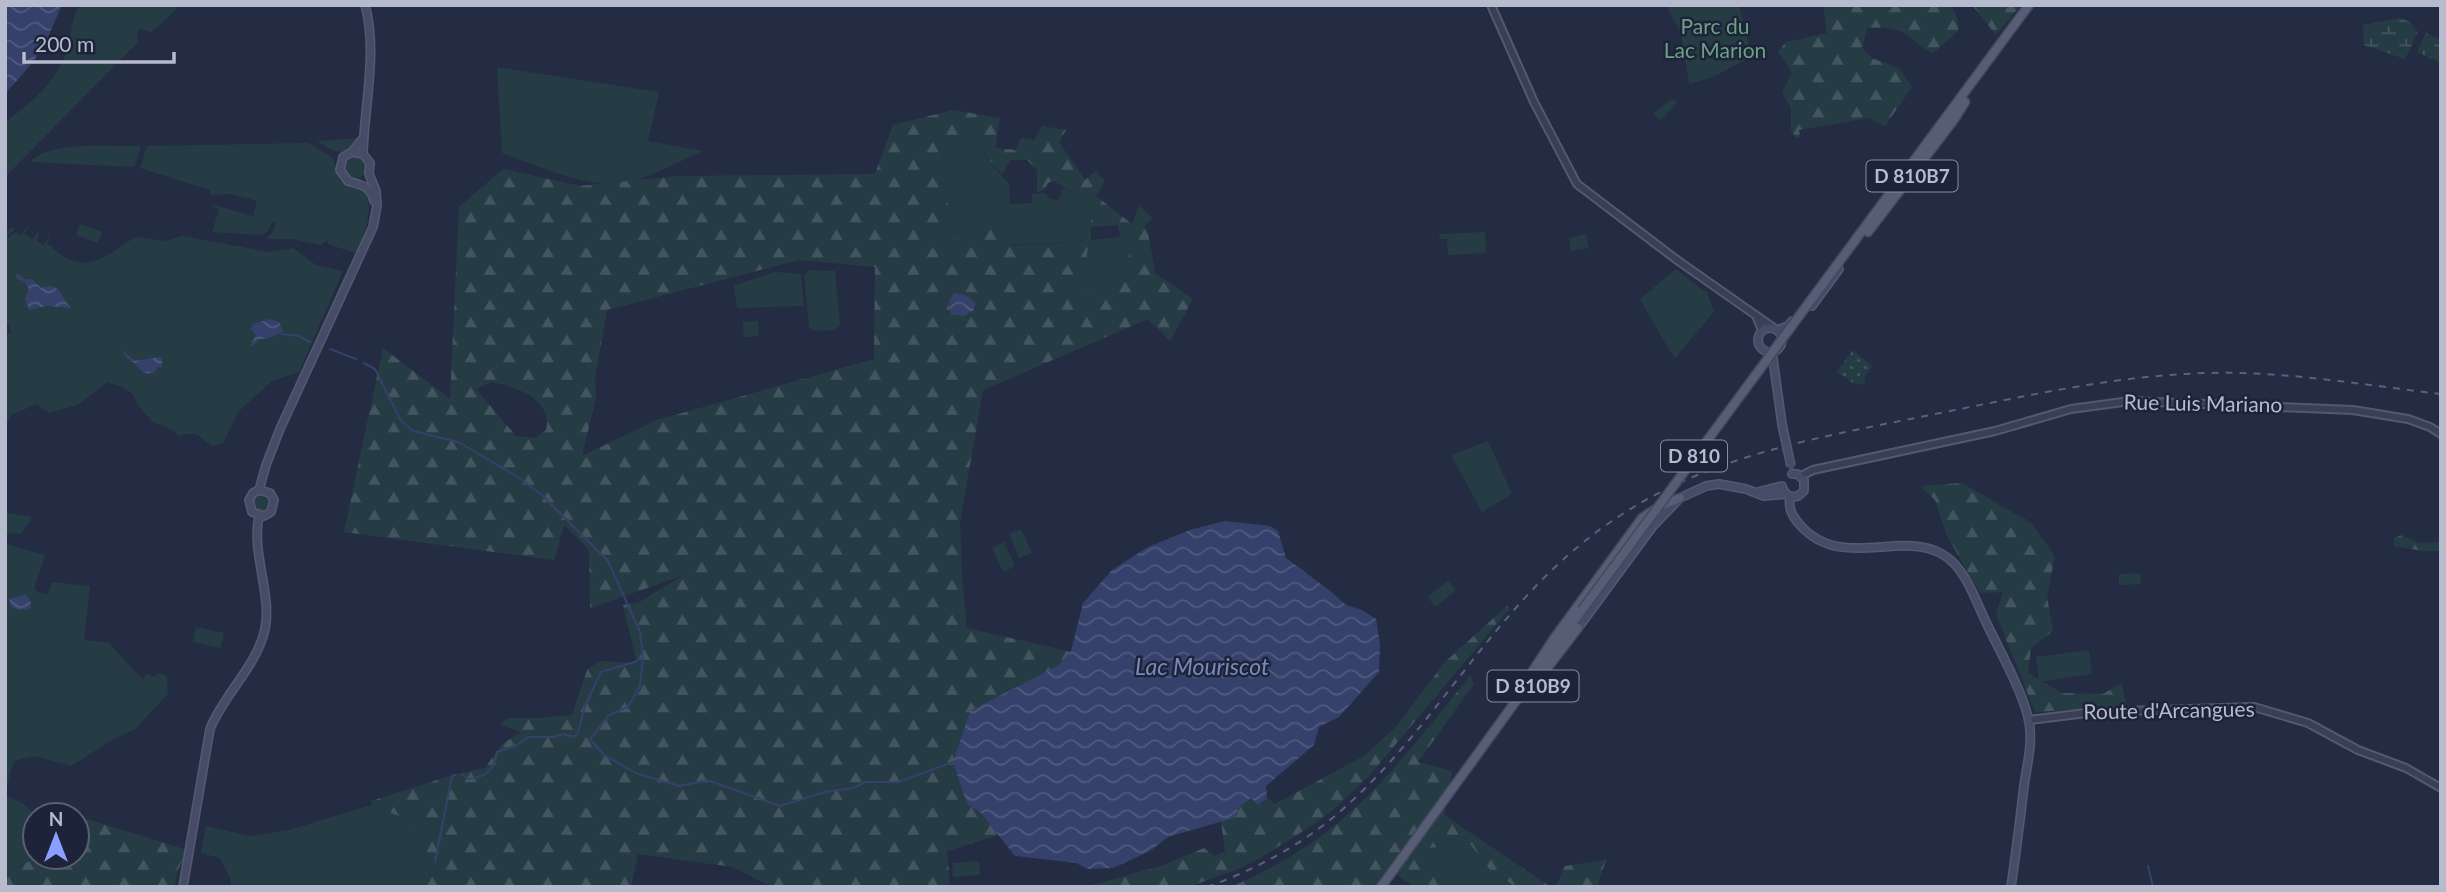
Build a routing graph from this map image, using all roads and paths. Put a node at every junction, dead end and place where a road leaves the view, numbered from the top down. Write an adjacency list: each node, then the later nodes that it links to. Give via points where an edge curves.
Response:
1 (365, 5): 5 (main road, via 369,42)
2 (1491, 5): 13 (street, via 1572,178)
3 (2029, 5): 4 (main road, D 810)
4 (1977, 77): 11 (main road, via 1919,147); 12 (main road, D 810B7, via 1952,121); 27 (main road, D 810, bridge)
5 (364, 136): 6 (main road); 7 (main road)
6 (352, 152): 7 (main road); 9 (main road, via 341,161 340,170 348,181)
7 (363, 154): 8 (main road, via 370,163)
8 (369, 174): 9 (main road); 10 (main road, via 376,191)
9 (358, 183): 10 (main road, via 371,192)
10 (376, 215): 21 (main road, via 280,429)
11 (1843, 253): 15 (main road, via 1788,326)
12 (1839, 269): 15 (main road, D 810B7, via 1798,324)
13 (1756, 316): 14 (street); 15 (street)
14 (1762, 330): 15 (main road); 16 (main road, via 1759,346)
15 (1777, 331): 16 (main road, via 1781,346)
16 (1772, 352): 18 (main road, bridge)
17 (2441, 434): 19 (street, Rue Luis Mariano, via 2408,419 2353,410 2130,401 2071,409)
18 (1791, 470): 19 (main road); 20 (main road)
19 (1801, 476): 23 (main road, via 1804,491)
20 (1782, 486): 22 (main road); 23 (main road)
21 (259, 490): 25 (main road, via 248,504); 25 (main road, via 270,493 275,504 271,512)
22 (1758, 492): 23 (main road, D 810B9); 24 (main road, D 810B9, via 1715,484)
23 (1788, 495): 28 (main road, via 1797,522 1832,544 1854,549 1910,545 1949,559 1972,593)
24 (1680, 498): 26 (main road, D 810B9, via 1653,526); 27 (main road, via 1642,518 1534,666)
25 (259, 516): 31 (main road, via 264,631 209,729)
26 (1578, 628): 29 (main road, D 810B9)
27 (1521, 693): 29 (main road, D 810)
28 (2029, 720): 30 (street, Route d'Arcangues, via 2095,712 2263,709 2308,723); 33 (main road, via 2029,756)
29 (1486, 742): 32 (main road, D 810)
30 (2441, 788)
31 (183, 887)
32 (1381, 887)
33 (2011, 887)

